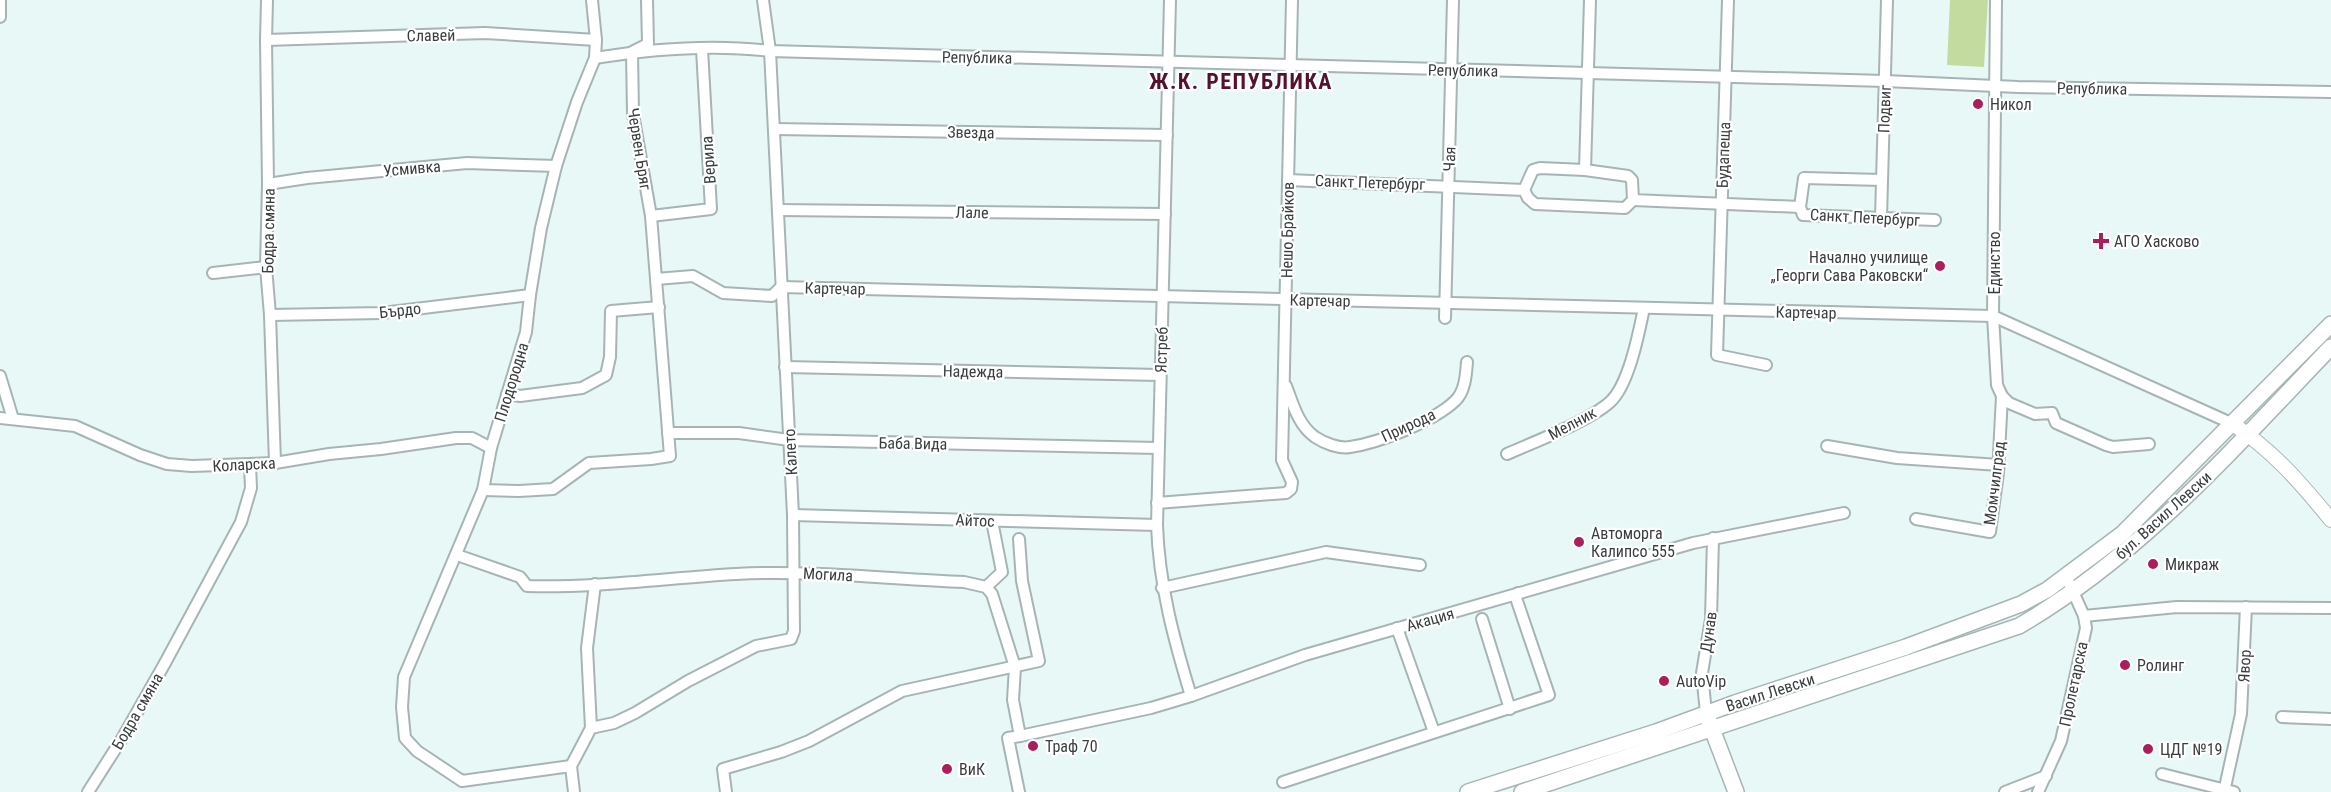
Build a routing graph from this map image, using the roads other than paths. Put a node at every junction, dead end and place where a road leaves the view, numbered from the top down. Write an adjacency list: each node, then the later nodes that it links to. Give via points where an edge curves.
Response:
1 (0, 0): 13 (street)
2 (267, 0): 14 (street, Бодра смяна)
3 (592, 0): 15 (street, Плодородна)
4 (647, 0): 18 (street, via 648,44)
5 (763, 0): 17 (street, Калето)
6 (1170, 0): 20 (street, Ястреб)
7 (1292, 0): 21 (street, Нешо Брайков)
8 (1453, 0): 22 (street, Чая)
9 (1590, 0): 23 (street)
10 (1728, 0): 24 (street, Будапеща)
11 (1887, 0): 25 (street, Подвиг)
12 (1996, 0): 26 (street, Единство)
13 (0, 17)
14 (266, 40): 15 (street, Славей, via 485,33); 34 (street, Бодра смяна)
15 (596, 40): 19 (street, Плодородна)
16 (702, 50): 17 (street, Република, via 737,47); 18 (street, Република); 42 (street, Верила, via 711,209)
17 (770, 51): 20 (street, Република); 28 (street, Калето)
18 (632, 52): 19 (street, Република); 42 (street, Червен Бряг, via 633,114)
19 (595, 58): 30 (street, Плодородна)
20 (1168, 61): 21 (street, Република); 29 (street, Ястреб)
21 (1290, 66): 22 (street, Република); 32 (street, Нешо Брайков)
22 (1451, 70): 23 (street, Република); 35 (street, Чая)
23 (1588, 74): 24 (street, Република); 31 (street)
24 (1726, 77): 25 (street, Република); 38 (street, Будапеща)
25 (1885, 81): 26 (street, Република); 33 (street, Подвиг)
26 (1995, 85): 27 (street, Република); 57 (street, Единство)
27 (2331, 92)
28 (774, 129): 29 (street, Звезда); 40 (street, Калето)
29 (1167, 135): 41 (street, Ястреб)
30 (556, 166): 34 (street, Усмивка, via 468,163); 49 (street, Плодородна)
31 (1585, 171): 36 (street, via 1533,170); 37 (street, via 1628,176 1632,180)
32 (1288, 180): 35 (street, Санкт Петербург); 51 (street, Нешо Брайков)
33 (1882, 180): 39 (street, Санкт Петербург, via 1804,178); 43 (street, Подвиг)
34 (268, 184): 45 (street, Бодра смяна)
35 (1448, 185): 36 (street, Санкт Петербург); 52 (street, Чая)
36 (1524, 190): 37 (street, Санкт Петербург, via 1535,204 1624,208)
37 (1633, 200): 38 (street, Санкт Петербург)
38 (1722, 202): 39 (street, Санкт Петербург); 55 (street, Будапеща)
39 (1800, 207): 43 (street, Санкт Петербург, via 1803,215)
40 (778, 210): 41 (street, Лале); 48 (street, Калето)
41 (1165, 214): 50 (street, Ястреб)
42 (651, 216): 47 (street, Червен Бряг)
43 (1881, 218): 44 (street, Санкт Петербург)
44 (1935, 220)
45 (266, 267): 46 (street); 56 (street, Бодра смяна)
46 (213, 273)
47 (656, 279): 48 (street, Картечар, via 693,276 723,293 772,296); 53 (street, Червен Бряг)
48 (781, 287): 50 (street, Картечар); 63 (street, Калето)
49 (530, 295): 56 (street, Бърдо, via 382,314); 67 (street, Плодородна, via 526,332)
50 (1163, 296): 51 (street, Картечар); 64 (street, Ястреб)
51 (1285, 299): 52 (street, Картечар); 66 (street, Нешо Брайков)
52 (1445, 302): 54 (street, Картечар); 58 (street, Чая)
53 (659, 307): 67 (street, via 611,311 606,375 582,388 520,396); 72 (street, Червен Бряг)
54 (1644, 308): 55 (street, Картечар); 79 (street, Мелник, via 1625,377 1611,402)
55 (1720, 309): 57 (street, Картечар); 62 (street, Будапеща, via 1717,355)
56 (270, 315): 80 (street, Бодра смяна)
57 (1994, 316): 68 (street, Момчилград, via 1997,385); 71 (street, Единство)
58 (1445, 318)
59 (2331, 324): 71 (main road)
60 (2331, 347): 73 (main road)
61 (1467, 362): 66 (street, Природа, via 1464,385 1456,400 1393,436 1348,448 1316,438 1304,427)
62 (1766, 365)
63 (785, 367): 64 (street, Надежда); 74 (street, Калето)
64 (1160, 375): 78 (street, Ястреб)
65 (0, 376): 70 (street)
66 (1283, 380): 84 (street, Нешо Брайков, via 1282,460 1292,482 1291,489 1286,493)
67 (507, 394): 77 (street, Плодородна)
68 (2002, 396): 75 (street, via 2035,414 2052,413 2056,423 2106,445); 82 (street, Момчилград)
69 (0, 418): 70 (street, Коларска)
70 (13, 419): 81 (street, Коларска, via 75,426 167,464)
71 (2233, 424): 73 (street, Единство); 96 (main road, бул. Васил Левски, via 2122,534)
72 (669, 433): 74 (street, Баба Вида, via 739,433); 83 (street, Червен Бряг, via 670,456 590,463 553,489)
73 (2248, 435): 88 (street, Единство, via 2297,477); 100 (main road, бул. Васил Левски, via 2197,488 2123,554)
74 (789, 440): 78 (street, Баба Вида); 86 (street, Калето)
75 (2149, 444)
76 (1827, 446): 82 (street, via 1897,458)
77 (491, 448): 80 (street, Коларска, via 472,438 456,438); 83 (street, Плодородна)
78 (1158, 448): 84 (street, Ястреб)
79 (1506, 454)
80 (275, 463): 81 (street, Коларска)
81 (250, 465): 122 (street, Бодра смяна, via 251,488 241,522 165,663)
82 (1999, 465): 87 (street, Момчилград, via 1990,532)
83 (483, 490): 93 (street, Плодородна)
84 (1157, 503): 90 (street, Ястреб)
85 (1844, 513): 91 (street, Акация)
86 (794, 515): 89 (street, Айтос); 95 (street, Калето)
87 (1916, 519)
88 (2331, 520)
89 (992, 521): 90 (street, Айтос); 98 (street, via 1002,572)
90 (1156, 525): 99 (street, Ястреб)
91 (1713, 538): 101 (street, Акация); 110 (street, Дунав, via 1712,619 1702,673)
92 (1020, 539): 107 (street, via 1022,580 1040,661)
93 (457, 555): 97 (street, Могила, via 520,577 527,586); 117 (street, Плодородна, via 405,677 405,738 417,751 462,781)
94 (1420, 565): 99 (street, via 1326,552)
95 (794, 572): 97 (street, Могила); 98 (street, Могила, via 964,582); 113 (street, Калето, via 791,639 756,646 635,713)
96 (2066, 576): 100 (street, Пролетарска); 110 (main road, Васил Левски, via 1996,615)
97 (595, 584): 113 (street, via 587,648)
98 (986, 587): 107 (street, via 992,594)
99 (1162, 588): 108 (street, Ястреб)
100 (2073, 590): 104 (street, Пролетарска); 114 (main road, Васил Левски, via 2019,626)
101 (1518, 593): 106 (street, Акация); 109 (street, via 1516,598 1549,695)
102 (2246, 607): 103 (street); 104 (street, via 2177,607); 121 (street, Явор, via 2239,726)
103 (2331, 608)
104 (2084, 616): 119 (street, Пролетарска, via 2086,628 2063,731)
105 (1482, 619): 109 (street)
106 (1397, 628): 108 (street, Акация, via 1305,655); 115 (street)
107 (1015, 668): 116 (street, via 1013,700); 124 (street, via 895,694 809,741 723,769)
108 (1191, 696): 116 (street, Акация)
109 (1510, 709): 115 (street)
110 (1706, 713): 114 (main road, Дунав); 126 (main road, Васил Левски)
111 (2282, 717): 112 (street)
112 (2331, 719)
113 (591, 728): 117 (street)
114 (1712, 729): 127 (main road, Васил Левски); 128 (main road, Дунав)
115 (1434, 732): 120 (street)
116 (1020, 736): 125 (street, via 1008,738)
117 (571, 766): 123 (street)
118 (2162, 774): 121 (street)
119 (2046, 776): 129 (street); 130 (street, Пролетарска)
120 (1283, 782)
121 (2227, 791)
122 (88, 792)
123 (574, 792)
124 (726, 792)
125 (1019, 792)
126 (1467, 792)
127 (1522, 792)
128 (1736, 792)
129 (2005, 792)
130 (2038, 792)

